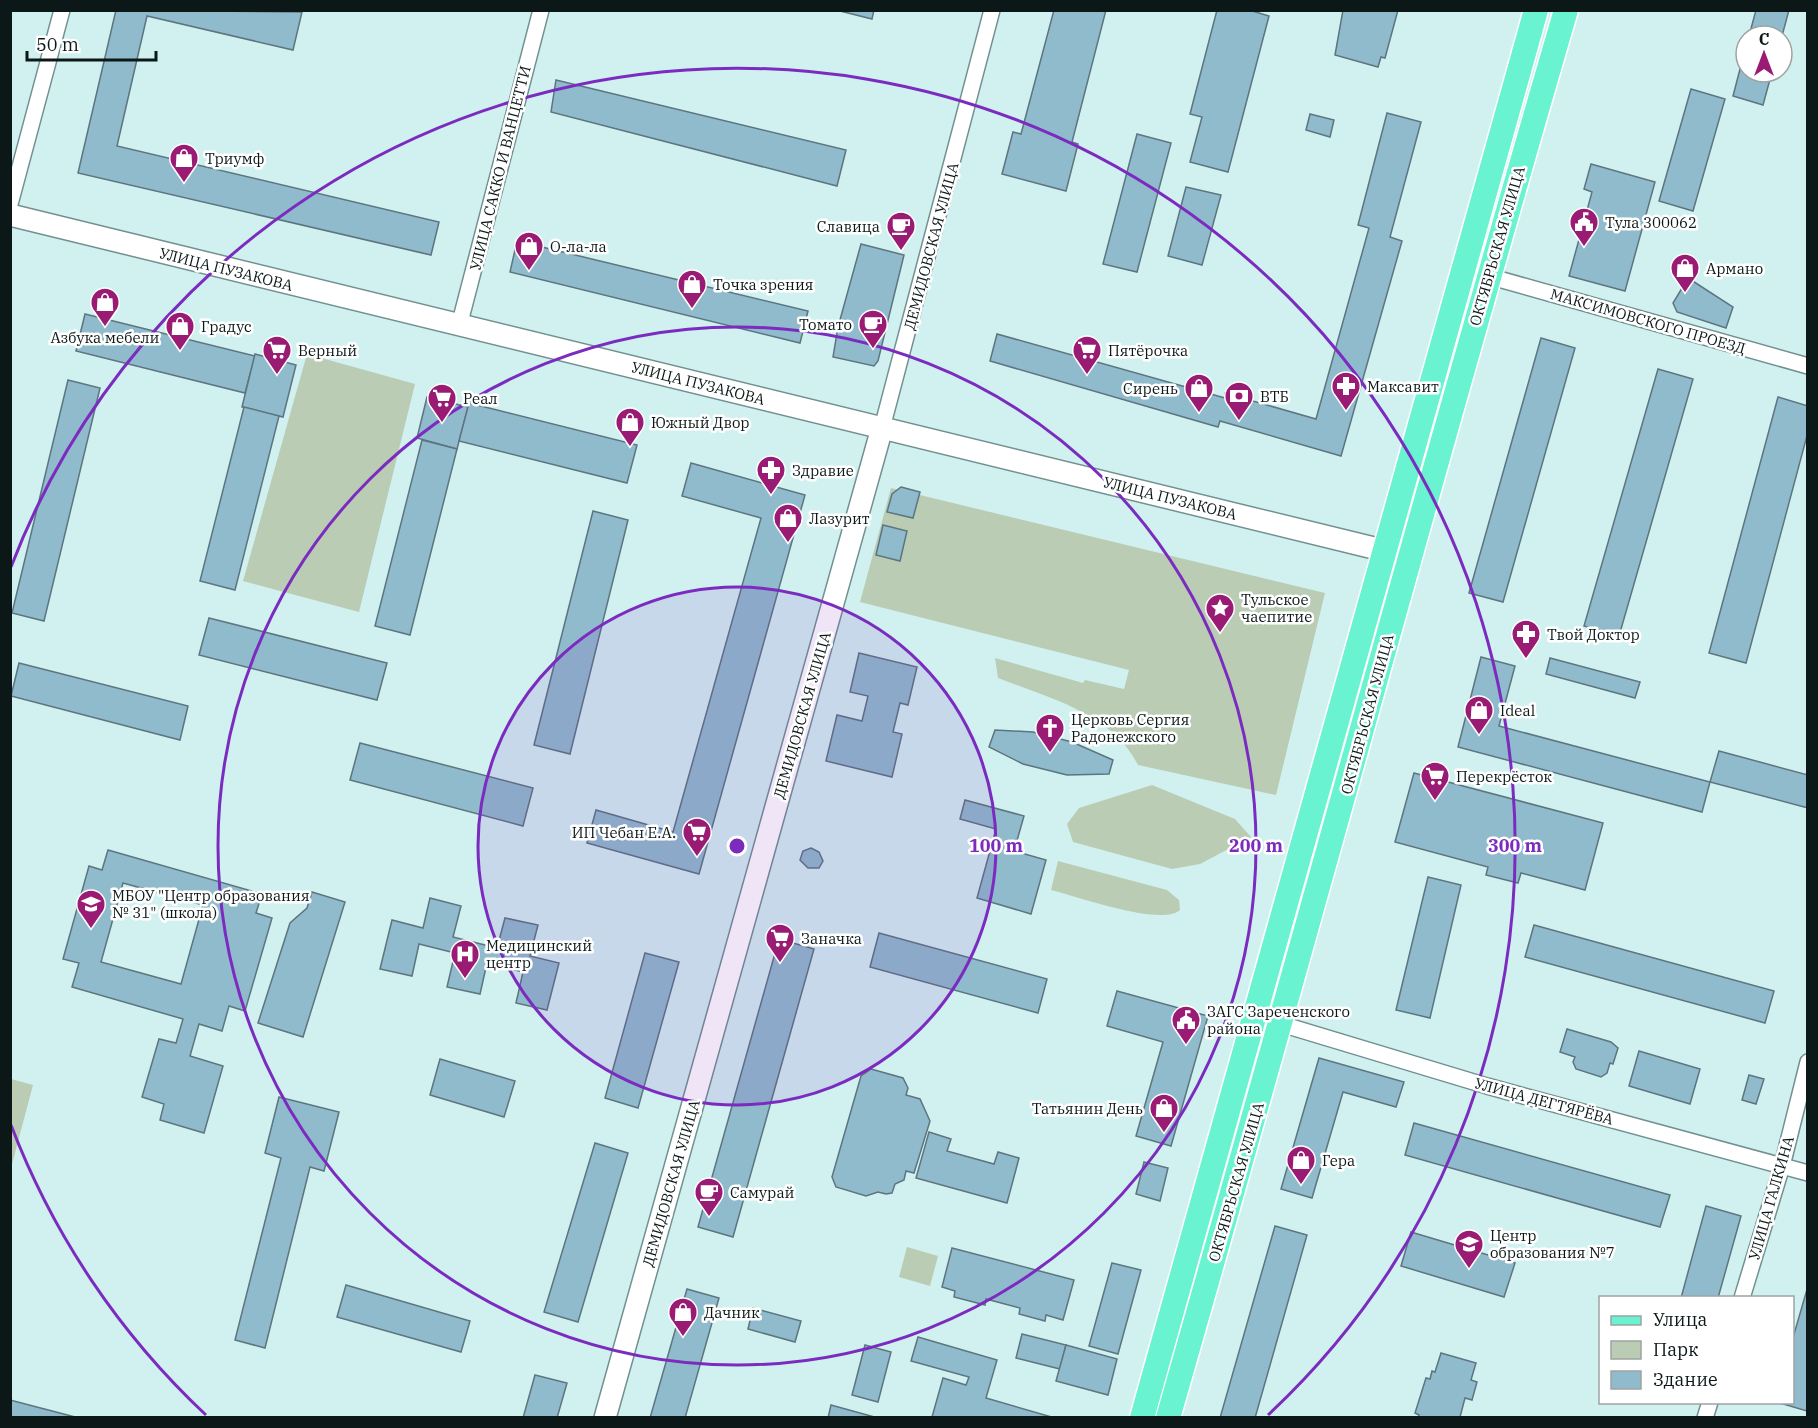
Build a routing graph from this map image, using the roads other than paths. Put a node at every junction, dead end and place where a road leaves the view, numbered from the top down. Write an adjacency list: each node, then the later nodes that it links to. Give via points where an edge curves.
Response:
1 (62, 10): 6 (street)
2 (541, 10): 9 (street, УЛИЦА САККО И ВАНЦЕТТИ)
3 (992, 10): 11 (street, ДЕМИДОВСКАЯ УЛИЦА)
4 (1536, 10): 12 (main road, ОКТЯБРЬСКАЯ УЛИЦА)
5 (1566, 10): 8 (main road, ОКТЯБРЬСКАЯ УЛИЦА)
6 (10, 204)
7 (10, 215): 9 (street, УЛИЦА ПУЗАКОВА)
8 (1488, 276): 10 (street, МАКСИМОВСКОГО ПРОЕЗД); 13 (main road, ОКТЯБРЬСКАЯ УЛИЦА)
9 (459, 326): 11 (street, УЛИЦА ПУЗАКОВА)
10 (1808, 366)
11 (882, 428): 12 (street, УЛИЦА ПУЗАКОВА); 21 (street, ДЕМИДОВСКАЯ УЛИЦА)
12 (1386, 551): 13 (main road); 14 (main road, ОКТЯБРЬСКАЯ УЛИЦА)
13 (1410, 557): 15 (main road, ОКТЯБРЬСКАЯ УЛИЦА)
14 (1373, 596): 15 (main road); 22 (main road, ОКТЯБРЬСКАЯ УЛИЦА)
15 (1398, 602): 16 (main road, ОКТЯБРЬСКАЯ УЛИЦА)
16 (1281, 1024): 18 (street, УЛИЦА ДЕГТЯРЁВА, via 1487,1086); 23 (main road, ОКТЯБРЬСКАЯ УЛИЦА)
17 (1808, 1062): 18 (street, УЛИЦА ГАЛКИНА)
18 (1782, 1166): 19 (street, УЛИЦА ДЕГТЯРЁВА); 20 (street, УЛИЦА ГАЛКИНА)
19 (1808, 1173)
20 (1743, 1296)
21 (605, 1418)
22 (1142, 1418)
23 (1168, 1418)

